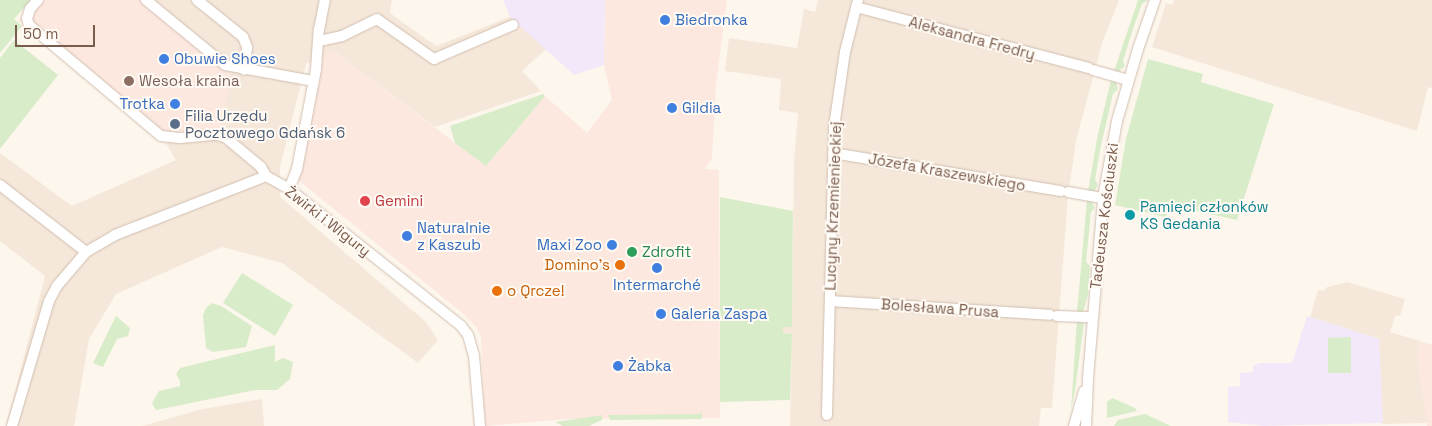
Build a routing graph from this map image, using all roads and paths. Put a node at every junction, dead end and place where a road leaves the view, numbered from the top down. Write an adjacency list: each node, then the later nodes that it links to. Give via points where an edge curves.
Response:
1 (38, 0): 13 (street, via 30,9 28,25 162,136 225,137 262,167)
2 (146, 0): 9 (street, via 225,65)
3 (197, 0): 9 (street, via 243,37 247,47)
4 (325, 0): 8 (street)
5 (1155, 0): 10 (street, Tadeusza Kościuszki)
6 (857, 4): 10 (street, Aleksandra Fredry); 12 (street, Lucyny Krzemienieckiej, via 842,66)
7 (513, 25): 8 (street, via 434,59 377,19 342,36)
8 (319, 41): 11 (street)
9 (244, 70): 11 (street)
10 (1128, 80): 16 (street, Tadeusza Kościuszki)
11 (313, 81): 15 (street, via 297,170)
12 (833, 153): 16 (street, Józefa Kraszewskiego); 18 (street, Lucyny Krzemienieckiej)
13 (266, 176): 15 (street, Żwirki i Wigury); 17 (street, via 115,235)
14 (0, 186): 17 (street)
15 (289, 189): 23 (street, Żwirki i Wigury, via 461,326 468,335 474,356)
16 (1104, 198): 19 (street, Tadeusza Kościuszki)
17 (86, 252): 22 (street, via 48,301)
18 (830, 301): 19 (street, Bolesława Prusa); 21 (street, Lucyny Krzemienieckiej)
19 (1092, 317): 20 (street, Tadeusza Kościuszki)
20 (1088, 378): 24 (street, Tadeusza Kościuszki); 25 (street, Tadeusza Kościuszki)
21 (828, 415)
22 (12, 426)
23 (480, 426)
24 (1074, 426)
25 (1086, 426)

